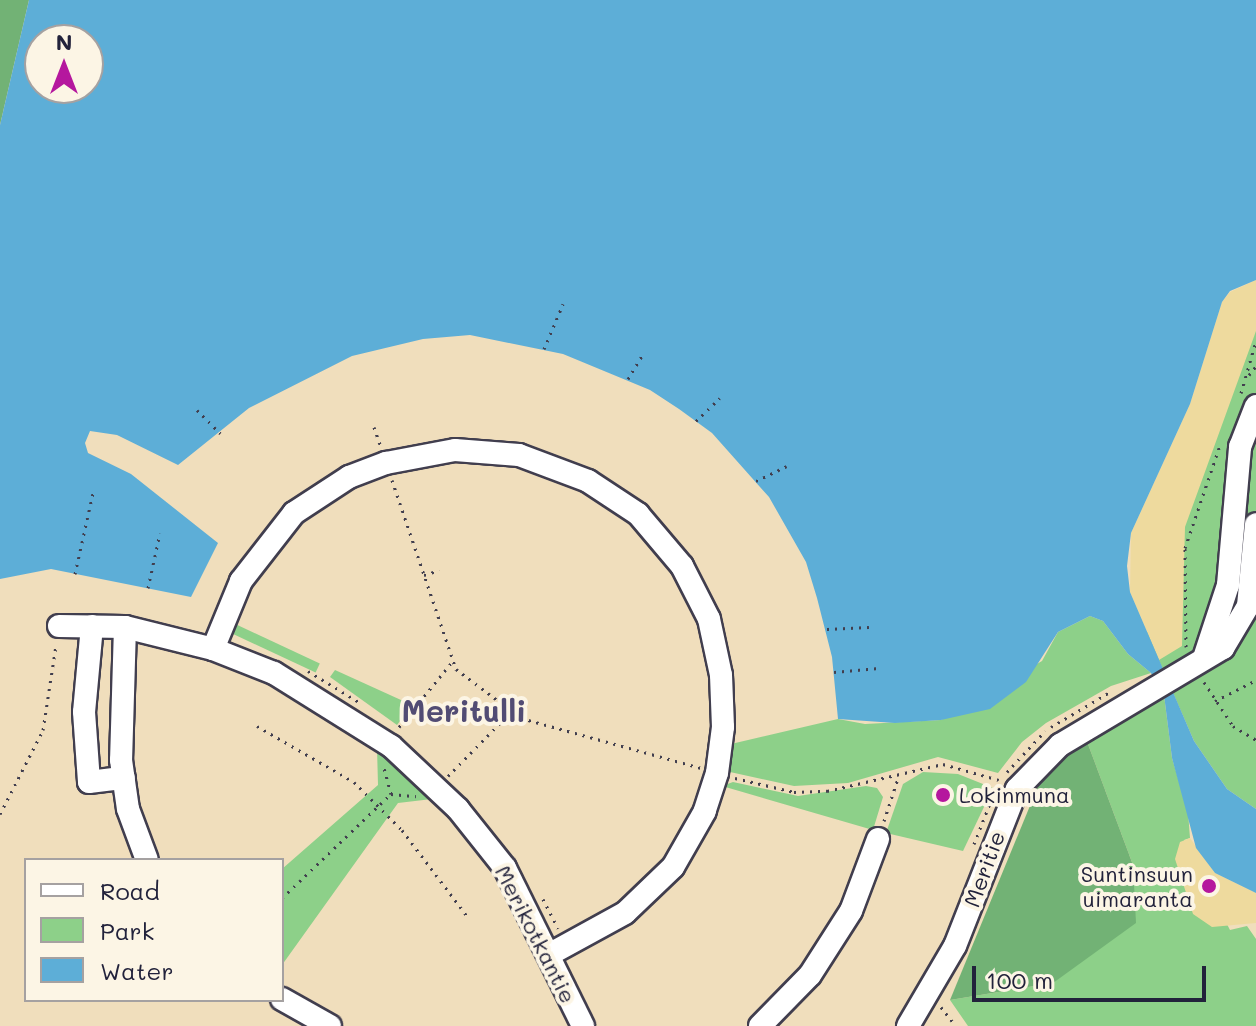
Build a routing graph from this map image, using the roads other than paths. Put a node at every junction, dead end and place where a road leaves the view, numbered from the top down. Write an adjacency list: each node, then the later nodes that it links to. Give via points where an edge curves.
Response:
1 (1246, 405): 7 (street, via 1226,595)
2 (1256, 524): 7 (street, Meritie, via 1248,606 1234,636)
3 (59, 626): 4 (street, Merikotkantie)
4 (92, 626): 5 (street, Merikotkantie); 8 (street, via 84,712 89,782)
5 (125, 627): 6 (street, Merikotkantie); 8 (street, via 120,724)
6 (213, 649): 11 (street, Merikotkantie, via 396,733 447,780); 11 (street, via 241,581 294,513 349,477 386,463 455,450 519,455 588,481 638,514 682,566 709,619 721,675 723,727 717,773 705,811 673,867 625,913)
7 (1190, 661): 16 (street, Meritie, via 1060,745 1017,789 973,904)
8 (124, 778): 10 (street, via 128,809)
9 (878, 839): 15 (street, via 851,911 810,975)
10 (146, 858)
11 (558, 950): 14 (street, Merikotkantie)
12 (284, 1000): 13 (street)
13 (330, 1026)
14 (583, 1026)
15 (760, 1026)
16 (908, 1026)

